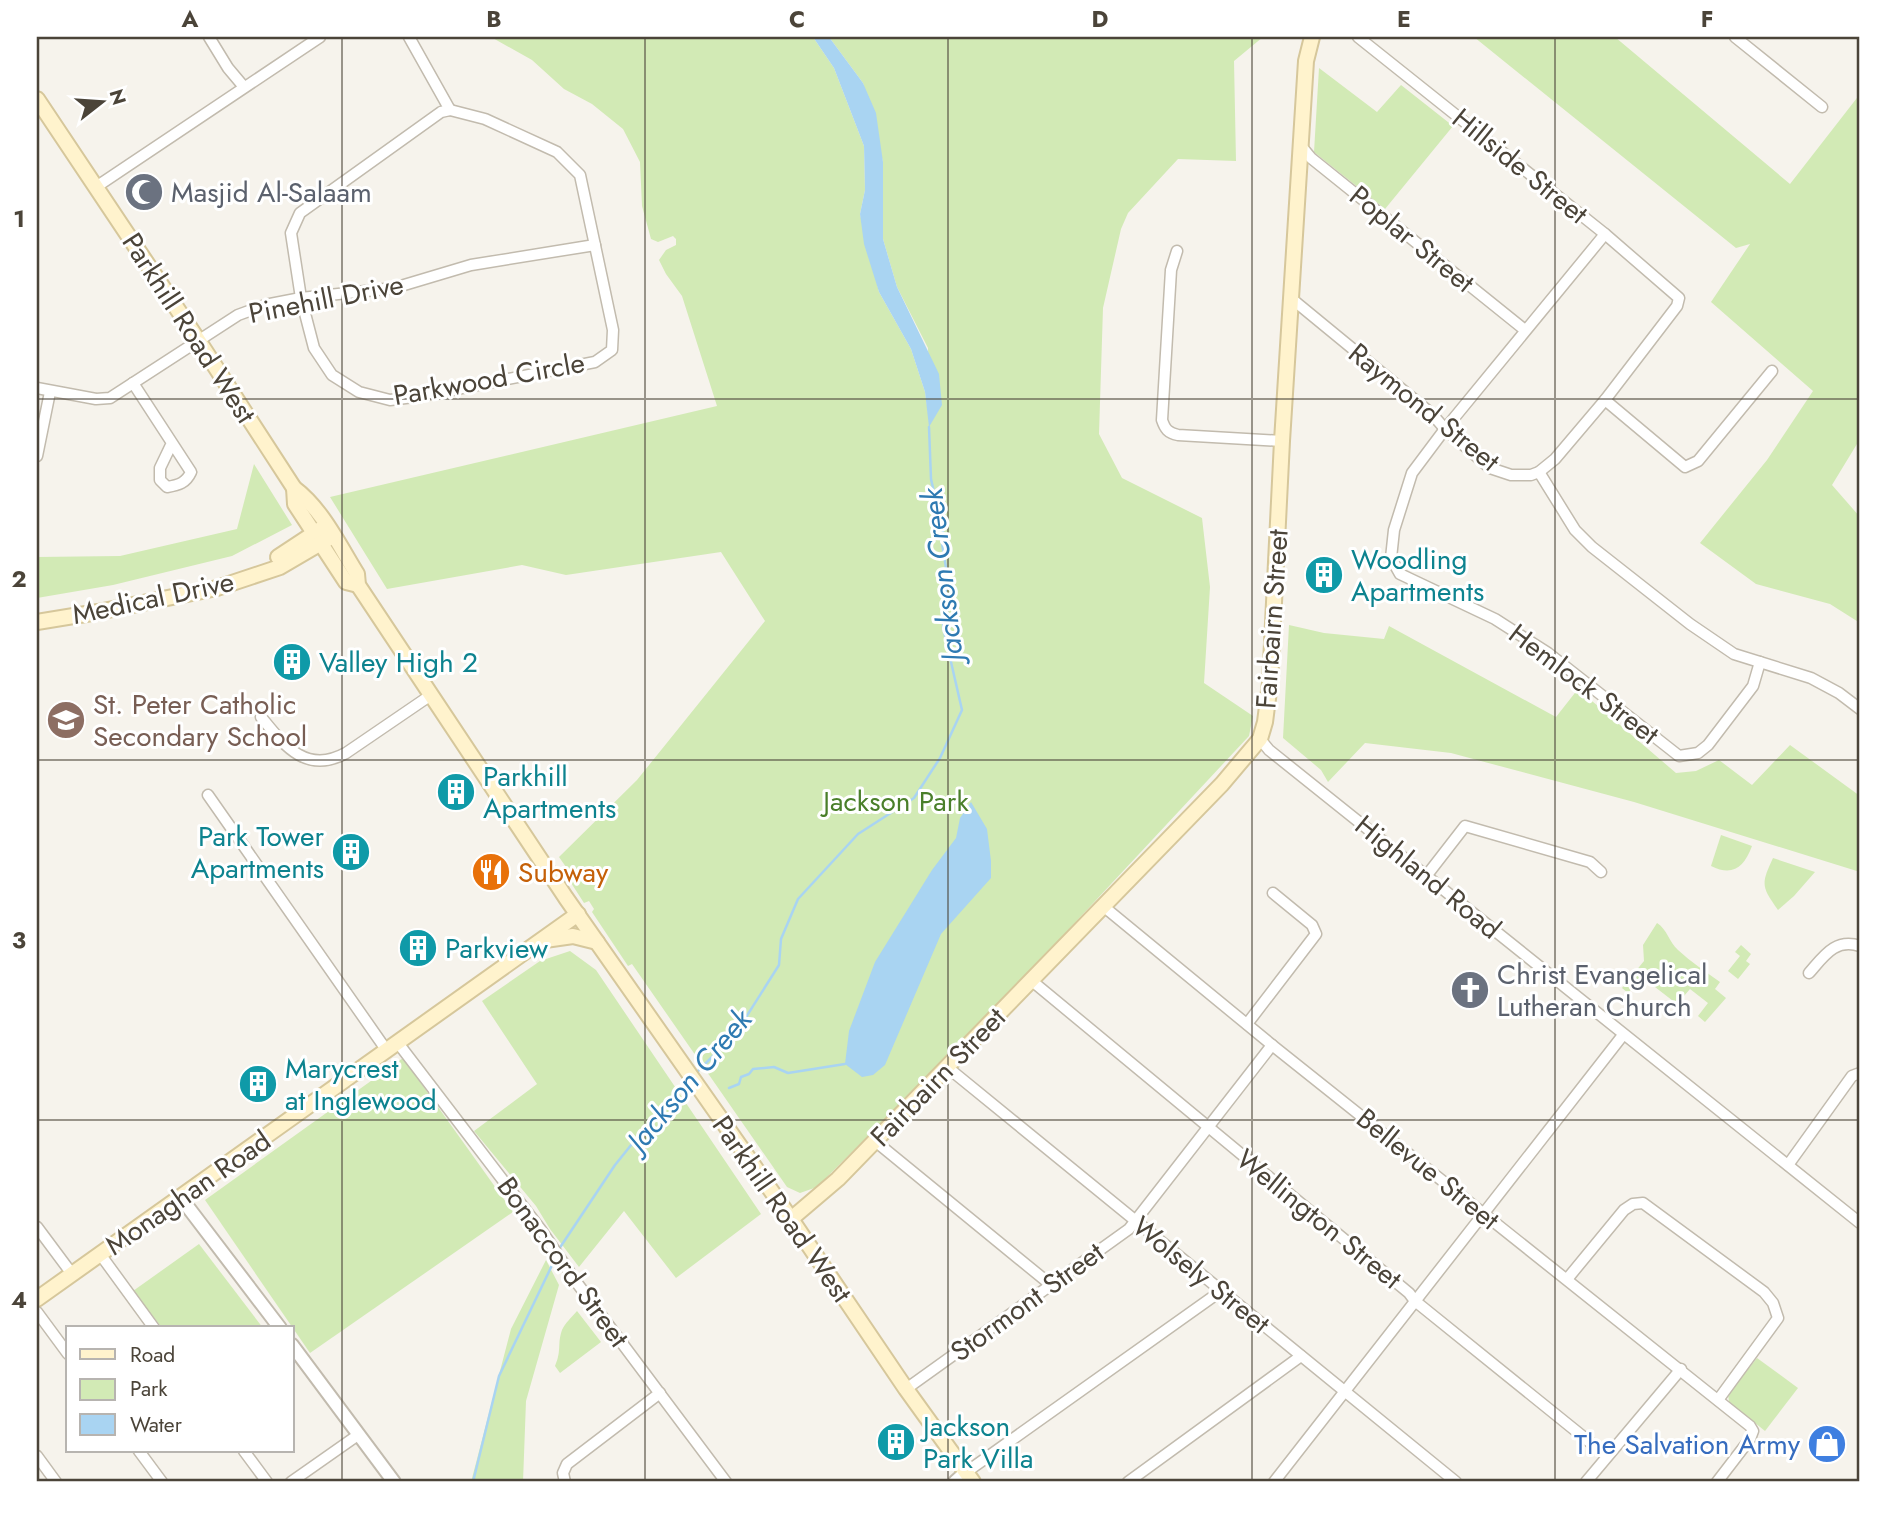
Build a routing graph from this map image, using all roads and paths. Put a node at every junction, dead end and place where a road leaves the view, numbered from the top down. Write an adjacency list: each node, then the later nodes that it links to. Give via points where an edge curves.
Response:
1 (209, 37): 7 (street)
2 (320, 37): 7 (street)
3 (409, 37): 10 (street)
4 (1312, 37): 11 (main road, Fairbairn Street, via 1306,61)
5 (1358, 37): 13 (street, Hillside Street)
6 (1735, 37): 9 (street)
7 (244, 87): 12 (street)
8 (37, 99): 12 (main road, Parkhill Road West)
9 (1822, 107)
10 (450, 110): 14 (street, Parkwood Circle, via 485,119 557,152 580,175); 16 (street, Parkwood Circle, via 300,213 291,233)
11 (1301, 146): 17 (main road, Fairbairn Street); 18 (street, Poplar Street)
12 (96, 187): 19 (main road, Parkhill Road West)
13 (1605, 234): 18 (street, Hemlock Street); 24 (street, Hillside Street, via 1679,298)
14 (595, 245): 16 (street, Pinehill Drive, via 471,265 394,288); 16 (street, Parkwood Circle, via 613,330 611,350 595,362 421,396 390,400 359,392 332,374 314,348)
15 (1177, 251): 26 (street, via 1171,270 1165,428 1178,435)
16 (301, 298): 19 (street, Pinehill Drive, via 239,315)
17 (1292, 299): 25 (street, Raymond Street); 26 (main road, Fairbairn Street)
18 (1525, 330): 25 (street, Hemlock Street)
19 (198, 340): 21 (street, Pinehill Drive); 30 (main road, Parkhill Road West, via 294,488 308,499)
20 (1772, 371): 24 (street, via 1698,461 1685,467)
21 (134, 383): 23 (street, Pinehill Drive, via 110,398); 27 (street)
22 (37, 388): 23 (street, Pinehill Drive)
23 (50, 392): 28 (street)
24 (1605, 400): 29 (street)
25 (1445, 429): 29 (street, Raymond Street, via 1490,468 1511,475); 32 (street, Hemlock Street, via 1412,473 1400,508 1391,558 1400,574 1516,632 1679,756 1698,753 1708,745 1753,686)
26 (1282, 441): 36 (main road, Fairbairn Street, via 1270,683)
27 (172, 443)
28 (37, 456)
29 (1539, 472): 32 (street, Raymond Street, via 1592,547 1690,624 1734,654)
30 (324, 534): 31 (main road, Medical Drive, via 280,567 217,589); 33 (main road, Parkhill Road West, via 346,582 358,586)
31 (37, 622)
32 (1760, 662): 34 (street, Raymond Street, via 1811,678)
33 (430, 695): 35 (street, via 330,760 296,754); 42 (main road, Parkhill Road West)
34 (1860, 709)
35 (261, 717)
36 (1259, 739): 39 (street, Highland Road); 41 (main road, Fairbairn Street)
37 (208, 795): 51 (street, Bonaccord Street)
38 (1601, 872): 39 (street, via 1590,862 1465,826)
39 (1427, 875): 49 (street, Highland Road)
40 (1273, 893): 48 (street, via 1312,925 1316,934)
41 (1103, 906): 47 (main road, Fairbairn Street); 48 (street, Bellevue Street)
42 (578, 914): 43 (main road, Monaghan Road); 44 (main road, Parkhill Road West)
43 (540, 941): 44 (main road, via 573,936); 51 (main road, Monaghan Road)
44 (597, 942): 59 (main road, Parkhill Road West)
45 (1860, 946): 46 (street, via 1850,943 1832,948)
46 (1809, 973)
47 (1032, 981): 52 (main road, Fairbairn Street); 54 (street, Wellington Street)
48 (1247, 1024): 50 (street, Bellevue Street)
49 (1623, 1035): 56 (street, Highland Road); 58 (street)
50 (1272, 1045): 54 (street, Stormont Street); 58 (street, Bellevue Street)
51 (393, 1047): 57 (main road, Monaghan Road); 79 (street, Bonaccord Street, via 541,1230)
52 (947, 1067): 55 (main road, Fairbairn Street); 60 (street, Wolsely Street)
53 (1860, 1073): 56 (street, via 1852,1076)
54 (1207, 1127): 60 (street, Stormont Street); 69 (street, Wellington Street)
55 (875, 1141): 59 (main road, Fairbairn Street); 66 (street)
56 (1788, 1165): 61 (street, Highland Road)
57 (181, 1198): 63 (main road, Monaghan Road); 72 (street)
58 (1483, 1214): 65 (street, Bellevue Street); 69 (street)
59 (791, 1219): 77 (main road, Parkhill Road West)
60 (1135, 1220): 66 (street, Stormont Street); 67 (street, Wolsely Street)
61 (1860, 1223)
62 (37, 1227): 64 (street)
63 (100, 1254): 64 (main road, Monaghan Road); 71 (street)
64 (72, 1274): 68 (main road, Monaghan Road)
65 (1567, 1279): 76 (street, Bellevue Street); 80 (street, via 1624,1210 1643,1203 1764,1292 1778,1318)
66 (1051, 1285): 77 (street, Stormont Street)
67 (1221, 1291): 75 (street, Wolsely Street); 86 (street)
68 (37, 1299)
69 (1415, 1301): 78 (street); 85 (street, Wellington Street)
70 (37, 1312): 74 (street)
71 (153, 1326)
72 (278, 1326)
73 (294, 1348): 81 (street)
74 (66, 1351)
75 (1301, 1356): 78 (street, Wolsely Street); 95 (street)
76 (1681, 1369): 80 (street, Bellevue Street); 85 (street)
77 (906, 1390): 86 (main road, Parkhill Road West)
78 (1345, 1392): 87 (street); 96 (street, Wolsely Street)
79 (660, 1393): 93 (street, via 567,1464); 94 (street, Bonaccord Street)
80 (1718, 1400): 98 (street, Bellevue Street, via 1753,1431)
81 (358, 1435): 91 (street); 92 (street)
82 (140, 1452): 89 (street)
83 (245, 1452): 90 (street)
84 (37, 1456): 88 (street)
85 (1606, 1456): 97 (street)
86 (965, 1479)
87 (1277, 1481)
88 (57, 1482)
89 (162, 1482)
90 (267, 1482)
91 (291, 1482)
92 (394, 1482)
93 (565, 1482)
94 (726, 1482)
95 (1128, 1482)
96 (1456, 1482)
97 (1587, 1482)
98 (1717, 1482)

